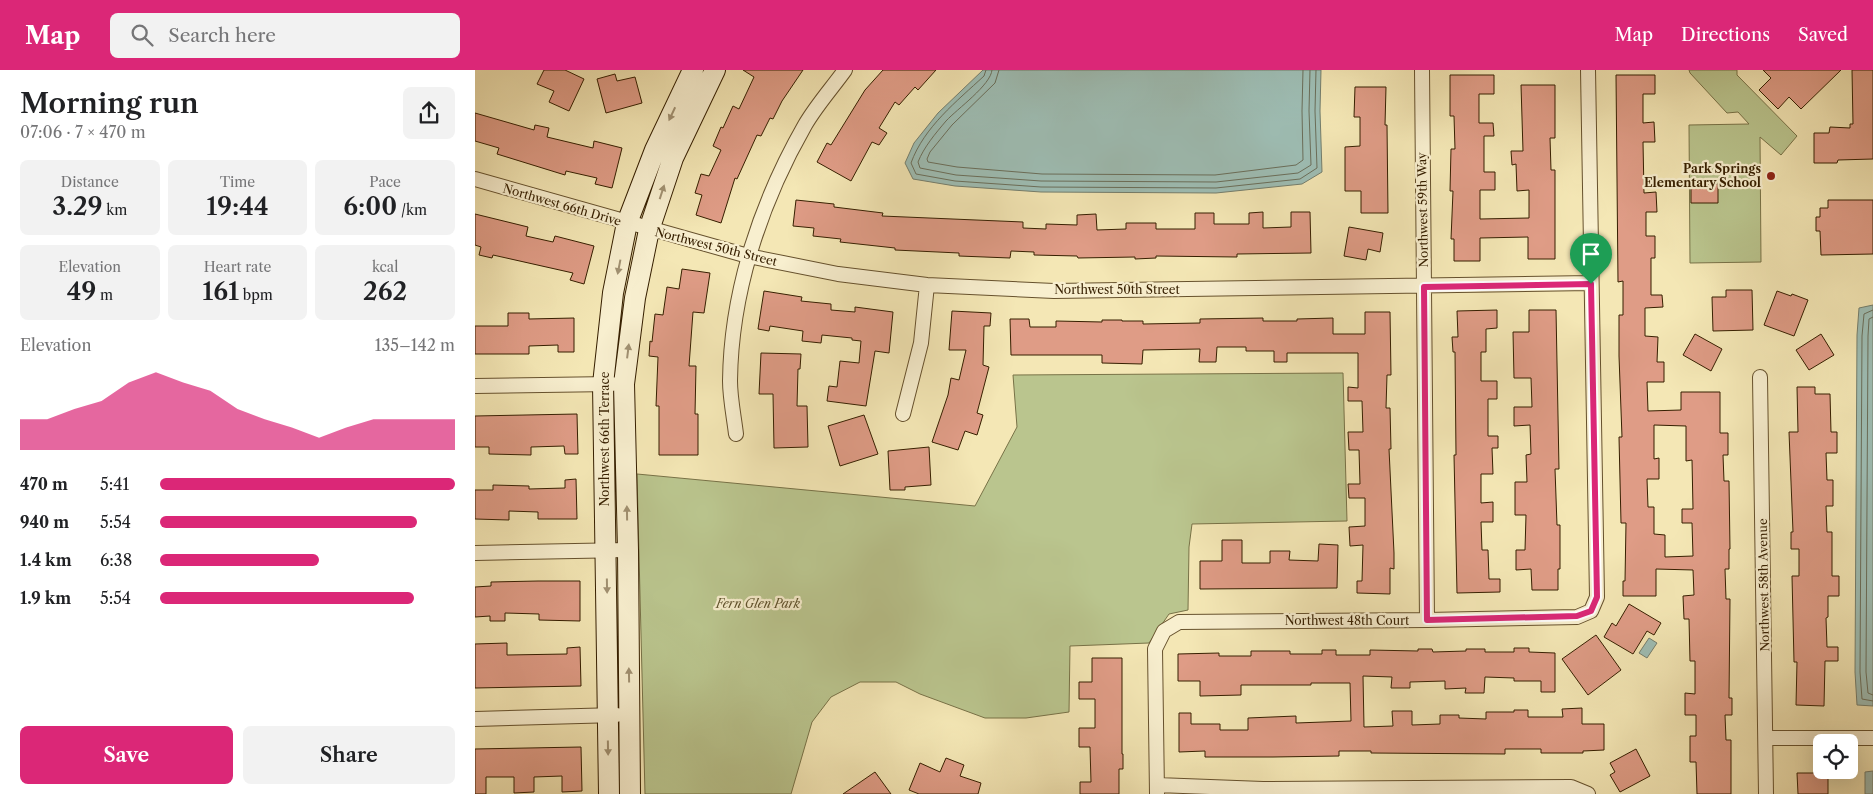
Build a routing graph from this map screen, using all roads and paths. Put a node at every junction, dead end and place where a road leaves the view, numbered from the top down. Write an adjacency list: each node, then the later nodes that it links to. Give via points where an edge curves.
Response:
1 (693, 70): 7 (street, Northwest 66th Terrace, one-way to 7, via 655,150)
2 (715, 70): 8 (street, Northwest 66th Terrace, one-way to 2, via 673,158)
3 (845, 70): 9 (street, via 806,124 772,192)
4 (1422, 70): 12 (street, Northwest 59th Way)
5 (1588, 70): 10 (street)
6 (475, 179): 7 (street, Northwest 66th Drive)
7 (627, 223): 8 (street, Northwest 66th Drive); 14 (street, Northwest 66th Terrace, one-way to 14, via 613,294)
8 (649, 230): 9 (street, Northwest 50th Street); 15 (street, Northwest 66th Terrace, one-way to 8, via 635,298)
9 (748, 256): 11 (street, Northwest 50th Street, via 838,274); 18 (street, via 734,328 730,382)
10 (1591, 284): 12 (street, Northwest 50th Street); 22 (street, Northwest 48th Court, via 1597,597 1591,611 1577,616)
11 (927, 285): 12 (street, Northwest 50th Street, via 1055,291); 17 (street, via 921,343)
12 (1424, 287): 22 (street, Northwest 59th Way)
13 (1761, 377): 26 (street, Northwest 58th Avenue)
14 (603, 384): 15 (street); 16 (street); 20 (street, Northwest 66th Terrace)
15 (624, 384): 19 (street, Northwest 66th Terrace, one-way to 15)
16 (475, 386)
17 (903, 414)
18 (736, 434)
19 (628, 550): 20 (street); 23 (street, Northwest 66th Terrace, one-way to 19)
20 (606, 551): 21 (street); 24 (street, Northwest 66th Terrace, one-way to 24)
21 (475, 553)
22 (1427, 620): 28 (street, Northwest 48th Court, via 1179,622 1164,631 1155,649)
23 (630, 715): 24 (street); 32 (street, Northwest 66th Terrace)
24 (608, 716): 25 (street); 31 (street, Northwest 66th Terrace, one-way to 31)
25 (475, 719)
26 (1766, 738): 27 (street); 34 (street, Northwest 58th Avenue)
27 (1873, 738)
28 (1157, 790): 30 (street)
29 (1429, 790): 30 (street); 33 (street, via 1571,787)
30 (1263, 791)
31 (609, 794)
32 (630, 794)
33 (1588, 794)
34 (1766, 794)

